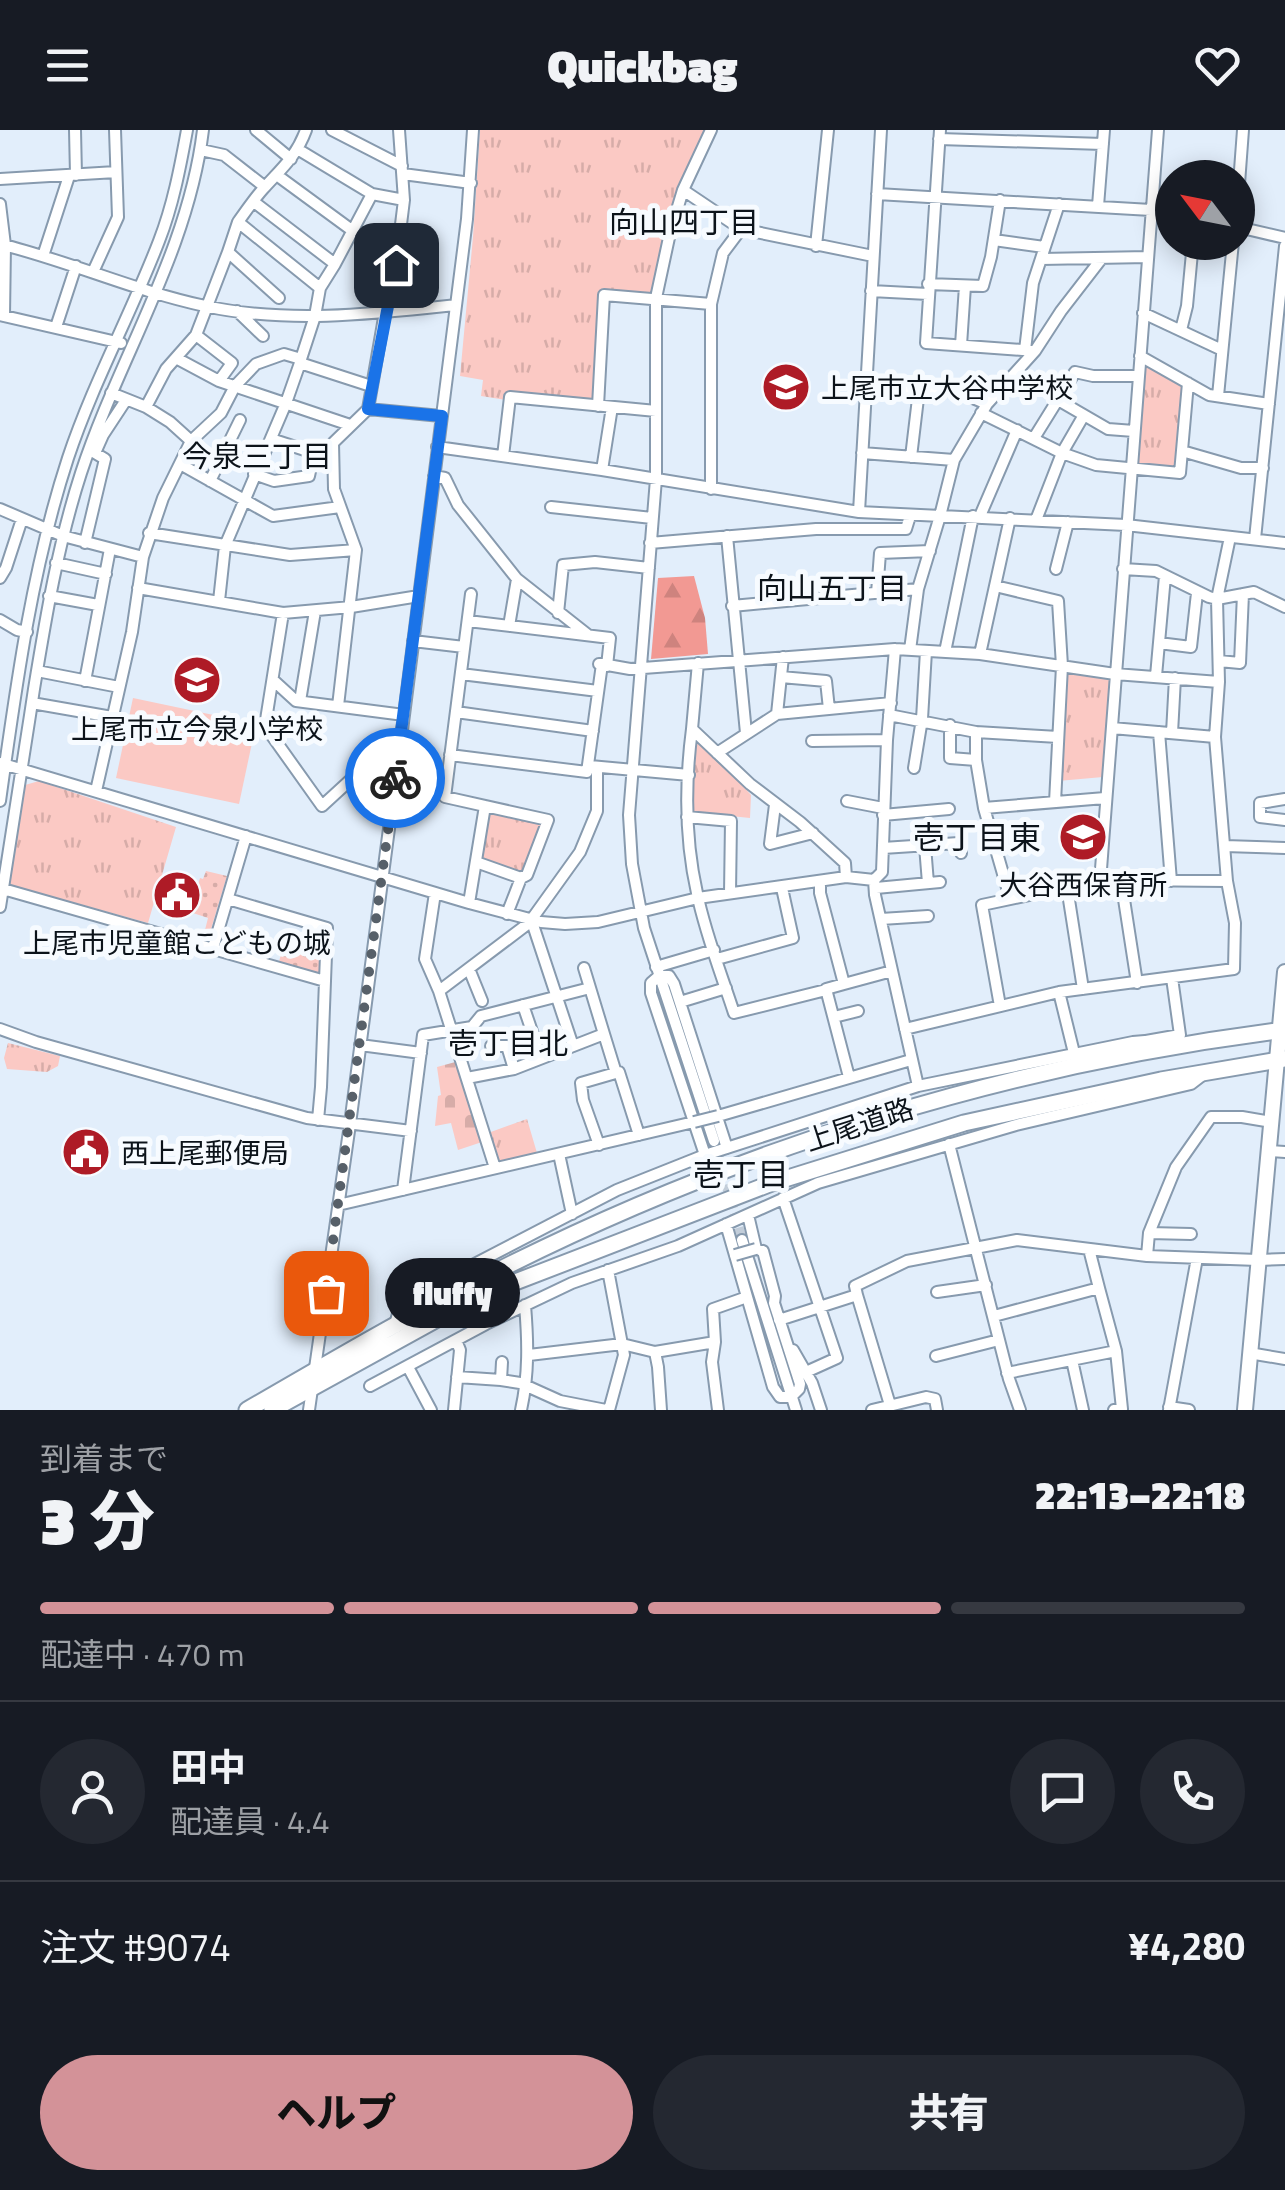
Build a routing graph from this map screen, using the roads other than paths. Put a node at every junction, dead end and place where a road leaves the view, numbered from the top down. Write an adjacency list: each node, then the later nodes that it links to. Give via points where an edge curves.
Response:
1 (75, 130): 25 (street)
2 (115, 130): 24 (street)
3 (186, 130): 63 (street, via 172,202)
4 (203, 130): 20 (street)
5 (256, 130): 21 (street)
6 (306, 130): 21 (street)
7 (332, 130): 23 (street)
8 (398, 130): 23 (street)
9 (473, 130): 28 (street)
10 (711, 130): 30 (street)
11 (828, 130): 49 (street)
12 (881, 130): 32 (street)
13 (1104, 130): 19 (street)
14 (1158, 130): 40 (street)
15 (1244, 130): 22 (street)
16 (939, 134): 17 (street); 33 (street)
17 (994, 135): 18 (street)
18 (1047, 136): 19 (street)
19 (1103, 144): 39 (street)
20 (201, 150): 29 (street, via 224,155); 67 (street, via 185,218)
21 (295, 154): 26 (street); 31 (street)
22 (1241, 160)
23 (402, 170): 28 (street); 34 (street)
24 (116, 172): 25 (street); 61 (street, via 118,217)
25 (72, 176): 27 (street); 53 (street)
26 (278, 176): 29 (street); 44 (street)
27 (0, 179)
28 (471, 183): 70 (street)
29 (264, 188): 36 (street)
30 (684, 190): 43 (street); 68 (street)
31 (372, 194): 34 (street); 44 (street)
32 (877, 194): 33 (street); 54 (street)
33 (936, 196): 35 (street); 65 (street)
34 (404, 200): 73 (street)
35 (1000, 200): 37 (street); 47 (street)
36 (254, 202): 42 (street); 59 (street)
37 (1059, 204): 39 (street); 52 (street)
38 (0, 206): 48 (street)
39 (1098, 206): 40 (street)
40 (1151, 210): 41 (street); 55 (street)
41 (1155, 211)
42 (238, 222): 51 (street); 64 (street)
43 (742, 229): 49 (street); 69 (street, via 723,253)
44 (353, 231): 59 (street)
45 (1255, 231): 46 (street)
46 (1285, 238)
47 (994, 240): 52 (street); 62 (street, via 982,286)
48 (2, 244): 53 (street); 76 (street)
49 (816, 246): 54 (street)
50 (1285, 246): 82 (street)
51 (228, 252): 71 (street); 75 (street, via 275,294)
52 (1042, 253): 56 (street); 87 (street, via 1028,308)
53 (43, 256): 60 (street)
54 (873, 256): 66 (street)
55 (1148, 256): 56 (street); 74 (street)
56 (1102, 258): 87 (street)
57 (1191, 260): 79 (street)
58 (1231, 260): 86 (street)
59 (335, 264): 64 (street)
60 (76, 266): 61 (street); 78 (street)
61 (93, 272): 63 (street)
62 (965, 286): 65 (street); 84 (street)
63 (140, 287): 67 (street); 83 (street)
64 (320, 288): 77 (street)
65 (928, 289): 66 (street); 84 (street, via 926,343)
66 (871, 291): 96 (street)
67 (155, 292): 71 (street); 85 (street)
68 (656, 298): 69 (street); 104 (street, via 604,295); 109 (street)
69 (710, 304): 134 (street)
70 (456, 305): 73 (street); 111 (street)
71 (206, 306): 72 (street); 80 (street)
72 (236, 310): 75 (street); 81 (street)
73 (385, 312): 77 (street); 95 (street)
74 (1143, 313): 79 (street); 88 (street)
75 (268, 314): 77 (street)
76 (2, 315): 78 (street)
77 (314, 316): 90 (street)
78 (56, 327): 83 (street)
79 (1181, 330): 86 (street)
80 (196, 336): 89 (street); 92 (street, via 232,362)
81 (262, 336)
82 (1281, 337): 103 (street)
83 (115, 342): 85 (street); 149 (street, via 87,404)
84 (961, 346): 87 (street)
85 (131, 347): 98 (street)
86 (1222, 350): 99 (street)
87 (1030, 351): 108 (street)
88 (1140, 356): 91 (street); 93 (street)
89 (176, 358): 92 (street); 105 (street)
90 (301, 361): 94 (street, via 284,354 256,364); 95 (street); 102 (street)
91 (1138, 376): 101 (street, via 1075,372); 115 (street)
92 (219, 381): 94 (street)
93 (1188, 383): 99 (street); 120 (street)
94 (235, 386): 102 (street); 118 (street, via 221,413)
95 (371, 386): 107 (street)
96 (865, 387): 97 (street); 121 (street)
97 (919, 390): 108 (street, via 956,392); 124 (street)
98 (111, 393): 100 (street); 151 (street)
99 (1218, 396): 103 (street)
100 (126, 400): 105 (street); 156 (street, via 95,454 106,459)
101 (1058, 400): 110 (street); 117 (street)
102 (286, 403): 113 (street); 116 (street)
103 (1269, 404): 127 (street)
104 (598, 406): 106 (street); 123 (street, via 510,397)
105 (146, 407): 118 (street)
106 (612, 408): 109 (street); 128 (street)
107 (368, 409): 111 (street); 113 (street)
108 (984, 409): 114 (street); 125 (street)
109 (656, 411): 132 (street)
110 (1084, 415): 115 (street, via 1108,428); 122 (street)
111 (442, 416): 119 (street)
112 (240, 420): 133 (street)
113 (350, 425): 136 (street, via 333,443)
114 (1017, 430): 117 (street); 142 (street)
115 (1134, 431): 129 (street)
116 (271, 438): 130 (street); 130 (street, via 314,453 309,476 274,481)
117 (1034, 438): 122 (street)
118 (190, 441): 126 (street)
119 (438, 447): 123 (street); 131 (street)
120 (1182, 451): 127 (street); 129 (street, via 1180,474)
121 (862, 453): 124 (street); 139 (street)
122 (1062, 453): 129 (street); 146 (street)
123 (503, 456): 128 (street)
124 (911, 457): 125 (street)
125 (954, 460): 141 (street)
126 (180, 464): 133 (street); 150 (street)
127 (1263, 468): 154 (street)
128 (602, 470): 132 (street)
129 (1131, 470): 148 (street)
130 (254, 474): 135 (street)
131 (434, 476): 170 (street, via 445,478 458,505); 179 (street)
132 (656, 479): 134 (street); 143 (street)
133 (210, 480): 135 (street)
134 (711, 489): 139 (street)
135 (244, 499): 136 (street, via 273,516); 158 (street)
136 (340, 507): 160 (street)
137 (551, 507): 143 (street)
138 (0, 509): 145 (street)
139 (859, 512): 140 (street)
140 (910, 516): 141 (street); 152 (street, via 906,529)
141 (940, 516): 142 (street); 161 (street)
142 (977, 516): 144 (street); 200 (street)
143 (652, 518): 157 (street)
144 (1010, 518): 146 (street); 171 (street)
145 (22, 519): 149 (street); 169 (street)
146 (1036, 520): 147 (street)
147 (1068, 522): 148 (street); 165 (street)
148 (1126, 525): 153 (street); 166 (street)
149 (47, 530): 151 (street); 192 (street)
150 (149, 533): 158 (street); 162 (street)
151 (62, 536): 156 (street); 163 (street)
152 (727, 536): 157 (street); 183 (street)
153 (1230, 536): 154 (street); 180 (street)
154 (1256, 539): 155 (street)
155 (1285, 542)
156 (85, 543): 159 (street)
157 (650, 543): 164 (street)
158 (225, 546): 160 (street, via 290,555); 181 (street)
159 (110, 549): 162 (street); 167 (street)
160 (356, 550): 184 (street)
161 (930, 551): 173 (street); 174 (street, via 880,554)
162 (143, 557): 172 (street)
163 (56, 563): 167 (street); 178 (street)
164 (649, 568): 188 (street, via 563,565); 208 (street)
165 (1056, 569)
166 (1123, 569): 168 (street); 211 (street)
167 (106, 574): 182 (street)
168 (1165, 576): 176 (street); 195 (street)
169 (0, 578)
170 (517, 579): 188 (street); 191 (street)
171 (995, 586): 201 (street); 207 (street, via 1058,602)
172 (138, 588): 181 (street); 218 (street)
173 (918, 590): 174 (street); 198 (street)
174 (877, 592): 183 (street)
175 (471, 594): 190 (street)
176 (1197, 594): 180 (street); 195 (street, via 1191,646)
177 (1244, 594): 180 (street); 185 (street); 204 (street, via 1240,663)
178 (49, 596): 182 (street); 209 (street)
179 (419, 596): 184 (street); 194 (street)
180 (1217, 599): 204 (street)
181 (219, 601): 187 (street)
182 (98, 606): 216 (street)
183 (732, 606): 203 (street)
184 (351, 607): 186 (street); 222 (street)
185 (1285, 607)
186 (316, 611): 187 (street); 220 (street)
187 (283, 612): 215 (street)
188 (558, 613): 193 (street)
189 (0, 620): 192 (street)
190 (468, 621): 191 (street); 196 (street)
191 (509, 626): 193 (street)
192 (27, 632): 245 (street)
193 (588, 636): 206 (street, via 610,638)
194 (413, 641): 196 (street); 226 (street)
195 (1159, 643): 212 (street)
196 (464, 647): 210 (street)
197 (896, 649): 198 (street); 202 (street); 224 (street)
198 (910, 650): 199 (street)
199 (926, 651): 200 (street); 229 (street)
200 (945, 652): 201 (street)
201 (980, 654): 207 (street)
202 (784, 656): 203 (street); 213 (street)
203 (741, 660): 205 (street); 236 (street)
204 (1218, 660): 217 (street)
205 (698, 663): 208 (street); 232 (street)
206 (602, 665): 208 (street); 219 (street)
207 (1062, 666): 211 (street); 238 (street)
208 (642, 667): 250 (street)
209 (37, 672): 216 (street); 221 (street)
210 (461, 674): 219 (street); 225 (street)
211 (1115, 674): 212 (street); 231 (street)
212 (1156, 676): 214 (street)
213 (781, 677): 223 (street, via 826,681); 227 (street)
214 (1175, 678): 217 (street); 237 (street)
215 (273, 680): 220 (street); 246 (street, via 264,726 322,806 371,761)
216 (85, 681): 218 (street)
217 (1219, 682): 239 (street)
218 (118, 687): 228 (street)
219 (598, 692): 233 (street)
220 (300, 701): 222 (street)
221 (32, 704): 228 (street); 249 (street)
222 (338, 706): 226 (street)
223 (829, 708): 224 (street); 227 (street)
224 (890, 708): 229 (street); 240 (street)
225 (456, 712): 233 (street); 243 (street)
226 (404, 714): 246 (street)
227 (777, 714): 236 (street)
228 (112, 717): 252 (street)
229 (922, 719): 230 (street); 248 (street)
230 (950, 725): 234 (street); 244 (street, via 950,758)
231 (1112, 728): 235 (street); 253 (street)
232 (692, 730): 242 (street); 251 (street)
233 (592, 731): 247 (street)
234 (976, 732): 238 (street); 244 (street)
235 (1160, 732): 237 (street); 278 (street)
236 (746, 733): 242 (street)
237 (1172, 734): 239 (street)
238 (1058, 738): 257 (street)
239 (1215, 738): 268 (street)
240 (886, 740): 241 (street); 262 (street)
241 (812, 741)
242 (717, 753): 258 (street)
243 (450, 756): 247 (street, via 587,772); 259 (street, via 445,797)
244 (976, 760): 260 (street)
245 (3, 764): 249 (street); 255 (street)
246 (397, 764): 273 (street)
247 (592, 766): 250 (street); 296 (street, via 597,812 586,840)
248 (914, 768)
249 (22, 769): 252 (street); 284 (street)
250 (633, 770): 251 (street); 292 (street, via 629,815)
251 (689, 775): 263 (street)
252 (96, 791): 266 (street)
253 (1105, 798): 257 (street); 279 (street)
254 (1285, 799): 264 (street, via 1260,803 1260,817)
255 (0, 801)
256 (847, 802): 262 (street)
257 (1055, 802): 260 (street)
258 (775, 805): 265 (street); 265 (street, via 770,844)
259 (485, 806): 272 (street); 275 (street, via 548,820)
260 (984, 808): 288 (street)
261 (949, 810): 262 (street)
262 (883, 811): 269 (street)
263 (687, 817): 286 (street, via 731,821); 287 (street)
264 (1285, 820)
265 (813, 833): 274 (street, via 844,862)
266 (246, 836): 273 (street); 289 (street)
267 (925, 846): 269 (street); 271 (street, via 958,843); 281 (street, via 934,883)
268 (1225, 846): 270 (street); 280 (street)
269 (883, 848): 281 (street)
270 (1285, 848)
271 (961, 853)
272 (476, 862): 275 (street); 290 (street)
273 (381, 877): 285 (street); 326 (street)
274 (846, 877): 277 (street); 281 (street)
275 (521, 878): 293 (street)
276 (1121, 880): 278 (street); 279 (street); 306 (street)
277 (820, 881): 283 (street); 307 (street)
278 (1171, 881): 280 (street)
279 (1100, 882): 282 (street)
280 (1227, 882): 304 (street, via 1234,970)
281 (875, 884): 295 (street)
282 (1067, 887): 288 (street); 310 (street)
283 (782, 888): 286 (street); 298 (street, via 793,938)
284 (3, 889): 291 (street); 297 (street)
285 (434, 893): 290 (street); 312 (street, via 425,959)
286 (730, 893): 287 (street)
287 (698, 898): 292 (street); 298 (street)
288 (1010, 898): 318 (street, via 982,904)
289 (228, 900): 297 (street); 305 (street, via 327,928)
290 (469, 904): 293 (street)
291 (0, 907)
292 (641, 913): 296 (street, via 598,922); 302 (street)
293 (508, 914): 296 (street)
294 (928, 916): 295 (street)
295 (881, 919): 301 (street)
296 (530, 921): 300 (street); 314 (street)
297 (213, 948): 305 (street)
298 (716, 954): 302 (street); 309 (street)
299 (584, 968): 308 (street)
300 (470, 969): 312 (street); 315 (street)
301 (892, 970): 307 (street); 322 (street)
302 (657, 972): 316 (street, via 669,976); 343 (street, via 651,993); 348 (street)
303 (1285, 972): 323 (main road)
304 (1172, 978): 306 (street); 327 (street, via 1180,1035)
305 (326, 981): 342 (street)
306 (1137, 983): 310 (street)
307 (844, 984): 311 (street)
308 (590, 988): 314 (street); 325 (street)
309 (726, 988): 311 (street, via 734,1012); 316 (street)
310 (1083, 989): 313 (street)
311 (826, 990): 320 (street)
312 (440, 991): 324 (street)
313 (1059, 992): 318 (street); 331 (street)
314 (557, 997): 317 (street); 329 (street)
315 (482, 1002)
316 (680, 1002): 341 (street)
317 (523, 1005): 324 (street, via 480,1016 472,1027); 332 (street)
318 (1000, 1006): 322 (street)
319 (858, 1011): 320 (street)
320 (834, 1018): 338 (street)
321 (0, 1029): 342 (street)
322 (905, 1029): 333 (street)
323 (1282, 1030): 327 (highway, 上尾道路); 334 (main road)
324 (452, 1032): 330 (street, via 423,1034); 339 (street)
325 (604, 1034): 329 (street); 336 (street)
326 (360, 1045): 330 (street); 345 (street)
327 (1151, 1045): 331 (street); 385 (highway, 上尾道路, via 957,1094 763,1156 562,1240)
328 (490, 1046): 335 (street, via 507,1046)
329 (573, 1046): 332 (street)
330 (421, 1053): 346 (street)
331 (1074, 1054): 340 (street)
332 (541, 1058): 335 (street)
333 (912, 1060): 338 (street); 340 (street)
334 (1281, 1060): 337 (highway, 上尾道路); 344 (main road)
335 (514, 1070): 339 (street)
336 (616, 1073): 347 (street); 350 (street, via 581,1083)
337 (1204, 1074): 349 (street, via 1191,1084); 382 (highway, 上尾道路, via 1039,1105 874,1150 772,1183)
338 (849, 1077): 341 (street)
339 (467, 1078): 356 (street)
340 (918, 1086): 351 (street)
341 (718, 1116): 343 (street, bridge); 351 (street)
342 (318, 1120): 345 (street)
343 (694, 1122): 347 (street); 355 (street)
344 (1272, 1122): 352 (main road); 363 (street, via 1211,1117 1176,1167)
345 (350, 1124): 346 (street); 359 (street)
346 (411, 1131): 357 (street)
347 (639, 1135): 350 (street)
348 (714, 1141)
349 (950, 1144): 358 (street); 366 (street)
350 (599, 1145): 354 (street)
351 (726, 1148): 355 (street)
352 (1269, 1151): 353 (street); 373 (main road)
353 (1285, 1152)
354 (559, 1154): 356 (street); 360 (street)
355 (704, 1154): 360 (street)
356 (496, 1168): 357 (street)
357 (403, 1190): 359 (street)
358 (783, 1198): 361 (street); 381 (street)
359 (338, 1204): 400 (street)
360 (572, 1214): 385 (street, via 406,1300)
361 (748, 1215): 362 (street); 368 (street)
362 (726, 1224): 369 (street); 374 (street)
363 (1149, 1233): 364 (street); 370 (street)
364 (1191, 1234)
365 (742, 1240): 408 (street)
366 (976, 1248): 367 (street, via 1017,1240); 375 (street); 378 (street, via 907,1261 855,1286)
367 (1089, 1248): 370 (street); 376 (street)
368 (756, 1250): 369 (street, bridge); 386 (street, via 763,1252)
369 (734, 1255): 379 (street)
370 (1147, 1256): 371 (street)
371 (1196, 1258): 373 (street); 410 (street)
372 (1285, 1259): 373 (street)
373 (1258, 1260): 393 (main road)
374 (608, 1270): 380 (street); 390 (street)
375 (986, 1285): 377 (street); 383 (street)
376 (1100, 1288): 383 (street); 391 (street)
377 (937, 1292)
378 (857, 1295): 381 (street); 409 (street)
379 (746, 1297): 389 (street, via 713,1309); 408 (street, via 774,1387 780,1397)
380 (525, 1305): 384 (street); 394 (street)
381 (820, 1307): 386 (street); 401 (street, via 837,1358)
382 (448, 1311): 384 (street); 407 (highway, 上尾道路)
383 (994, 1316): 388 (street)
384 (486, 1324): 387 (street)
385 (395, 1325): 400 (highway, 上尾道路)
386 (781, 1326): 401 (street); 408 (street, via 800,1384)
387 (456, 1340): 399 (street); 403 (street)
388 (1000, 1340): 395 (street); 402 (street)
389 (715, 1342): 392 (street); 419 (street)
390 (622, 1344): 392 (street); 394 (street); 417 (street)
391 (1116, 1351): 397 (street); 426 (street)
392 (655, 1352): 418 (street)
393 (1250, 1353): 396 (street); 428 (main road)
394 (529, 1355): 406 (street)
395 (936, 1356)
396 (1285, 1359)
397 (1072, 1360): 402 (street); 425 (street)
398 (502, 1362): 404 (street)
399 (408, 1367): 405 (street); 414 (street)
400 (315, 1370): 407 (street); 411 (highway, 上尾道路)
401 (806, 1372): 421 (street)
402 (1007, 1374): 424 (street)
403 (457, 1377): 404 (street); 415 (street)
404 (501, 1380): 406 (street)
405 (370, 1386)
406 (526, 1387): 416 (street); 417 (street)
407 (312, 1388): 412 (highway, 上尾道路); 413 (street)
408 (791, 1397): 420 (street)
409 (890, 1404): 422 (street); 423 (street, via 926,1397 935,1399)
410 (1169, 1408): 427 (street)
411 (247, 1410)
412 (272, 1410)
413 (309, 1410)
414 (435, 1410)
415 (454, 1410)
416 (521, 1410)
417 (608, 1410)
418 (662, 1410)
419 (718, 1410)
420 (796, 1410)
421 (821, 1410)
422 (872, 1410)
423 (938, 1410)
424 (1020, 1410)
425 (1083, 1410)
426 (1119, 1410)
427 (1188, 1410)
428 (1245, 1410)

